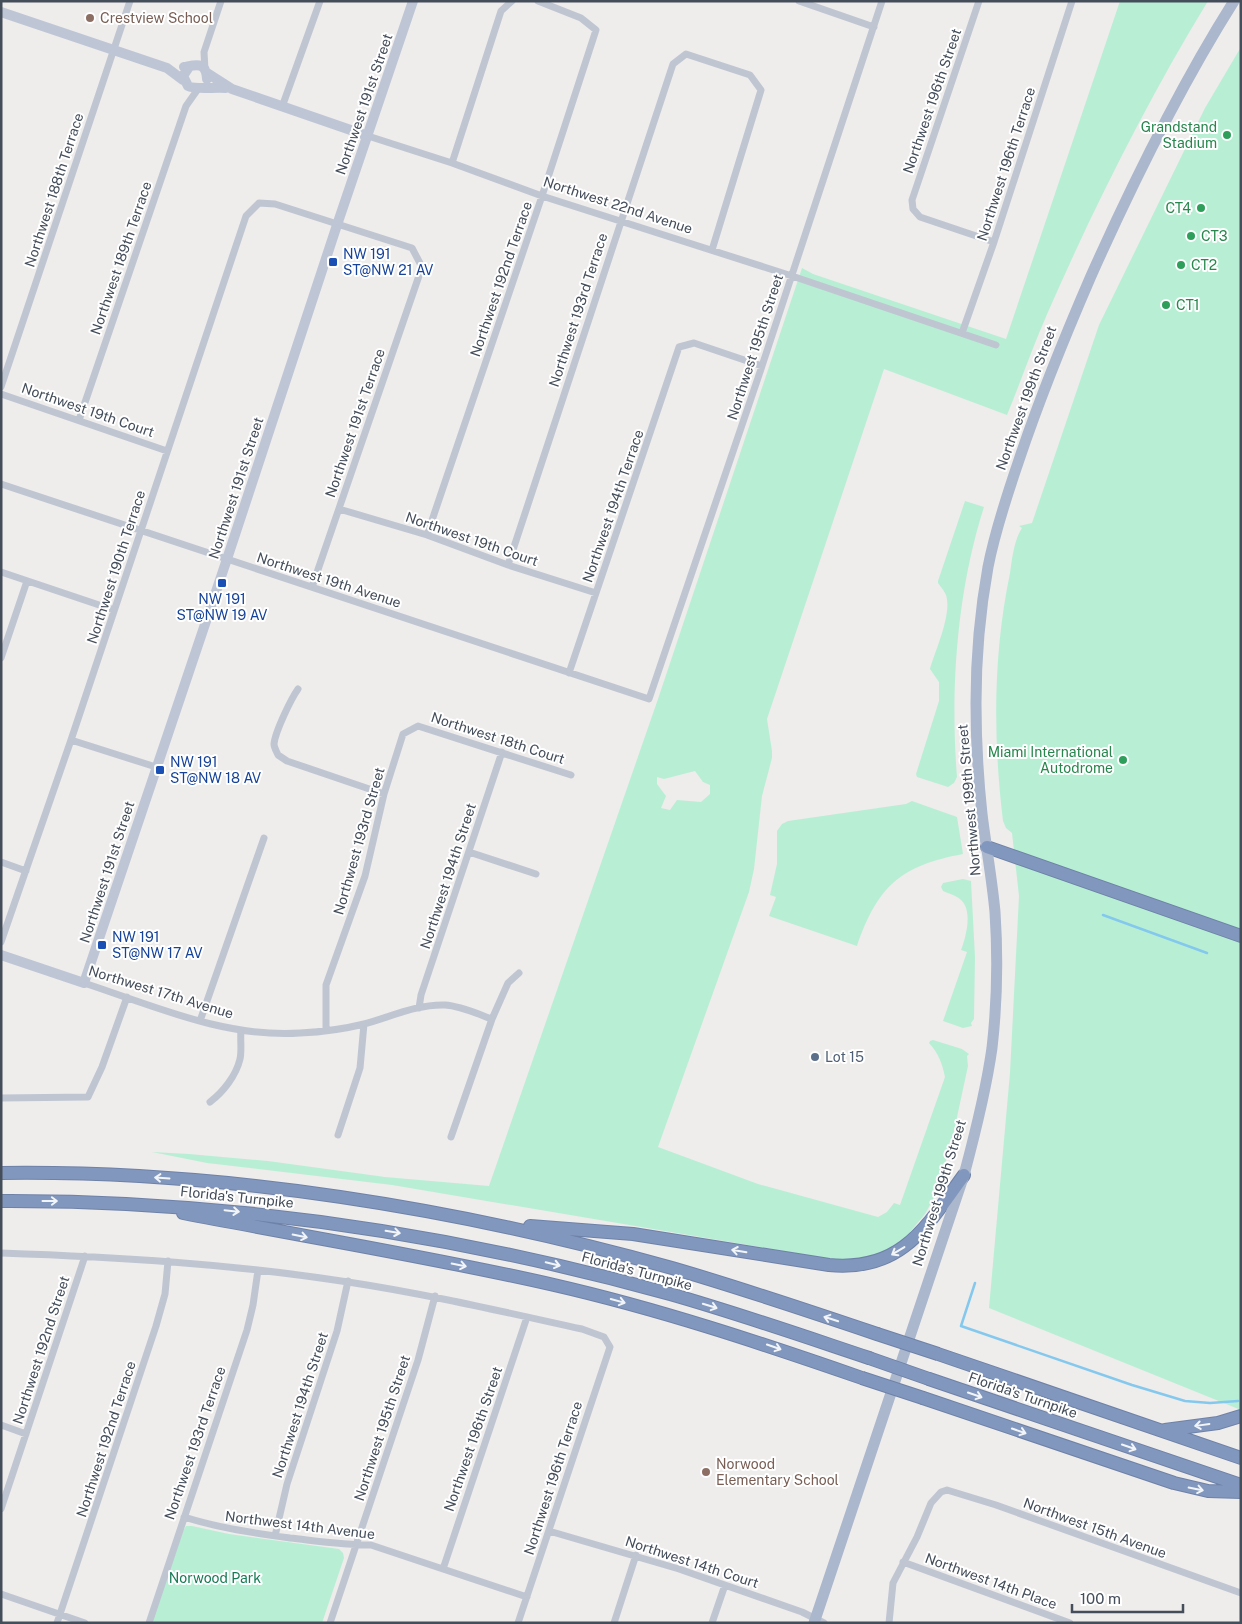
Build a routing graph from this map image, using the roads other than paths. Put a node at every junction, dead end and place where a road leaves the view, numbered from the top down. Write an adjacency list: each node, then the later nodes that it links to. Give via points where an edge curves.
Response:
1 (130, 1): 14 (street, Northwest 188th Terrace)
2 (221, 1): 15 (street)
3 (320, 1): 23 (street)
4 (413, 1): 24 (street, Northwest 191st Street)
5 (512, 1): 25 (street, via 501,12)
6 (538, 1): 26 (street, Northwest 192nd Terrace, via 581,18 596,30)
7 (799, 1): 13 (street)
8 (882, 1): 13 (street, Northwest 195th Street)
9 (979, 1): 29 (street, Northwest 196th Street, via 912,200 913,209 920,217)
10 (1072, 1): 29 (street, Northwest 196th Terrace)
11 (1234, 1): 61 (main road, Northwest 199th Street, via 1170,112 1115,221 1069,327 1004,502 988,567 976,701 980,785)
12 (1, 12): 14 (street)
13 (874, 27): 31 (street, Northwest 195th Street)
14 (114, 50): 17 (street); 35 (street, Northwest 188th Terrace)
15 (204, 52): 16 (street); 18 (street)
16 (190, 66): 17 (street); 18 (street, via 200,66); 19 (street, via 184,72)
17 (167, 68): 19 (street)
18 (206, 72): 20 (street, via 207,79); 21 (street, Northwest 22nd Avenue)
19 (185, 82): 20 (street, via 191,88); 22 (street, Northwest 189th Terrace)
20 (200, 88): 21 (street, Northwest 22nd Avenue); 22 (street, Northwest 189th Terrace)
21 (232, 89): 23 (street, Northwest 22nd Avenue)
22 (187, 104): 37 (street, Northwest 189th Terrace)
23 (282, 107): 24 (street, Northwest 22nd Avenue)
24 (368, 136): 25 (street, Northwest 22nd Avenue); 28 (street, Northwest 191st Street)
25 (452, 163): 26 (street, Northwest 22nd Avenue)
26 (542, 196): 27 (street, Northwest 22nd Avenue); 42 (street, Northwest 192nd Terrace)
27 (621, 221): 30 (street, Northwest 22nd Avenue); 30 (street, Northwest 193rd Terrace, via 673,64 686,54 750,75 761,90); 44 (street, Northwest 193rd Terrace)
28 (337, 225): 38 (street, Northwest 190th Terrace, via 274,204 259,203 246,216); 40 (street, Northwest 191st Terrace, via 412,248 422,267); 43 (street, Northwest 191st Street)
29 (994, 242): 32 (street, Northwest 196th Terrace)
30 (712, 250): 31 (street, Northwest 22nd Avenue)
31 (792, 276): 32 (street, Northwest 22nd Avenue); 34 (street, Northwest 195th Street)
32 (962, 333): 33 (street, Northwest 22nd Avenue)
33 (996, 345)
34 (762, 366): 48 (street, Northwest 194th Terrace, via 694,343 679,347); 53 (street, Northwest 195th Street)
35 (1, 387)
36 (1, 394): 37 (street, Northwest 19th Court)
37 (79, 420): 38 (street, Northwest 19th Court)
38 (167, 451): 41 (street, Northwest 190th Terrace)
39 (1, 484): 41 (street, Northwest 19th Avenue)
40 (339, 509): 42 (street, Northwest 19th Court); 47 (street, Northwest 191st Terrace)
41 (141, 530): 43 (street, Northwest 19th Avenue); 49 (street, Northwest 190th Terrace)
42 (426, 535): 44 (street, Northwest 19th Court)
43 (227, 559): 47 (street, Northwest 19th Avenue); 57 (street, Northwest 191st Street)
44 (508, 564): 48 (street, Northwest 19th Court)
45 (1, 572): 46 (street)
46 (27, 581): 49 (street); 50 (street)
47 (312, 587): 51 (street, Northwest 19th Avenue)
48 (596, 593): 51 (street, Northwest 194th Terrace)
49 (114, 610): 55 (street, Northwest 190th Terrace)
50 (1, 658)
51 (569, 673): 53 (street, Northwest 19th Avenue)
52 (298, 689): 59 (street, via 277,734 274,745 278,755)
53 (649, 700)
54 (418, 726): 56 (street, Northwest 18th Court); 59 (street, Northwest 193rd Street, via 404,734)
55 (71, 740): 57 (street); 64 (street, Northwest 190th Terrace)
56 (502, 752): 58 (street, Northwest 18th Court); 62 (street, Northwest 194th Street)
57 (156, 767): 70 (street, Northwest 191st Street)
58 (571, 775)
59 (384, 794): 77 (street, Northwest 193rd Street, via 365,876 326,985)
60 (264, 838): 74 (street)
61 (988, 847): 66 (highway); 83 (main road, Northwest 199th Street, via 996,944 996,996 992,1049)
62 (469, 852): 65 (street); 72 (street, Northwest 194th Street)
63 (1, 862): 64 (street)
64 (26, 871): 67 (street, Northwest 190th Terrace)
65 (536, 874)
66 (1241, 936)
67 (1, 942)
68 (1, 955): 70 (street, Northwest 17th Avenue)
69 (520, 973): 73 (street, via 508,983)
70 (84, 983): 71 (street, Northwest 17th Avenue)
71 (127, 997): 74 (street, Northwest 17th Avenue); 78 (street, via 88,1097)
72 (419, 1008): 73 (street, Northwest 17th Avenue, via 446,1005); 75 (street, Northwest 17th Avenue)
73 (492, 1019): 81 (street)
74 (200, 1021): 76 (street, Northwest 17th Avenue)
75 (364, 1024): 77 (street, Northwest 17th Avenue); 80 (street, via 360,1068)
76 (241, 1030): 77 (street, Northwest 17th Avenue, via 300,1033); 79 (street, via 240,1059 224,1090)
77 (326, 1030)
78 (1, 1098)
79 (210, 1102)
80 (338, 1136)
81 (451, 1137)
82 (1, 1173): 86 (highway, Florida's Turnpike, one-way to 82, via 366,1202 255,1187 121,1176)
83 (964, 1175): 86 (highway, one-way to 86, via 906,1246 869,1264 852,1266 633,1234); 115 (main road, Northwest 199th Street)
84 (1, 1201): 85 (highway, Florida's Turnpike, one-way to 85)
85 (132, 1203): 99 (highway, Florida's Turnpike, one-way to 99, bridge, via 200,1207 411,1235 592,1274 766,1323); 100 (highway, one-way to 100, bridge, via 554,1285 698,1324 1152,1476 1208,1491)
86 (482, 1223): 96 (highway, Florida's Turnpike, one-way to 86, bridge, via 672,1268)
87 (1, 1253): 88 (street)
88 (85, 1256): 89 (street); 97 (street, Northwest 192nd Street)
89 (168, 1261): 90 (street); 113 (street, Northwest 192nd Terrace, via 165,1294 156,1326)
90 (258, 1270): 91 (street); 102 (street, Northwest 193rd Terrace, via 247,1330)
91 (348, 1282): 92 (street); 104 (street, Northwest 194th Street, via 337,1331 286,1484)
92 (435, 1296): 93 (street); 105 (street, Northwest 195th Street, via 418,1360)
93 (527, 1317): 103 (street, Northwest 196th Terrace, via 582,1328 604,1337 610,1347); 108 (street, Northwest 196th Street)
94 (1241, 1416): 96 (highway, one-way to 96, via 1218,1423)
95 (1, 1425): 97 (street)
96 (1162, 1431): 98 (highway, Florida's Turnpike)
97 (26, 1434): 101 (street, Northwest 192nd Street)
98 (1241, 1458)
99 (1241, 1485)
100 (1241, 1492)
101 (1, 1509)
102 (184, 1517): 104 (street, Northwest 14th Avenue, via 221,1528); 118 (street, Northwest 193rd Terrace)
103 (549, 1531): 106 (street, Northwest 14th Court); 112 (street, Northwest 196th Terrace)
104 (275, 1536): 105 (street, Northwest 14th Avenue)
105 (357, 1545): 108 (street, Northwest 14th Avenue, via 371,1545); 114 (street, Northwest 195th Street)
106 (636, 1555): 109 (street, Northwest 14th Court); 120 (street)
107 (904, 1562): 110 (street, Northwest 15th Avenue, via 931,1503 946,1490); 122 (street, via 893,1583); 123 (street, Northwest 14th Place)
108 (443, 1569): 112 (street, Northwest 14th Avenue)
109 (725, 1585): 115 (street, Northwest 14th Court, via 802,1612); 121 (street)
110 (1241, 1593)
111 (1, 1594): 113 (street)
112 (527, 1597): 119 (street, Northwest 196th Terrace)
113 (60, 1614): 116 (street, Northwest 192nd Terrace); 117 (street)
114 (332, 1622)
115 (818, 1622)
116 (58, 1623)
117 (85, 1623)
118 (149, 1623)
119 (518, 1623)
120 (614, 1623)
121 (712, 1623)
122 (889, 1623)
123 (1070, 1623)

